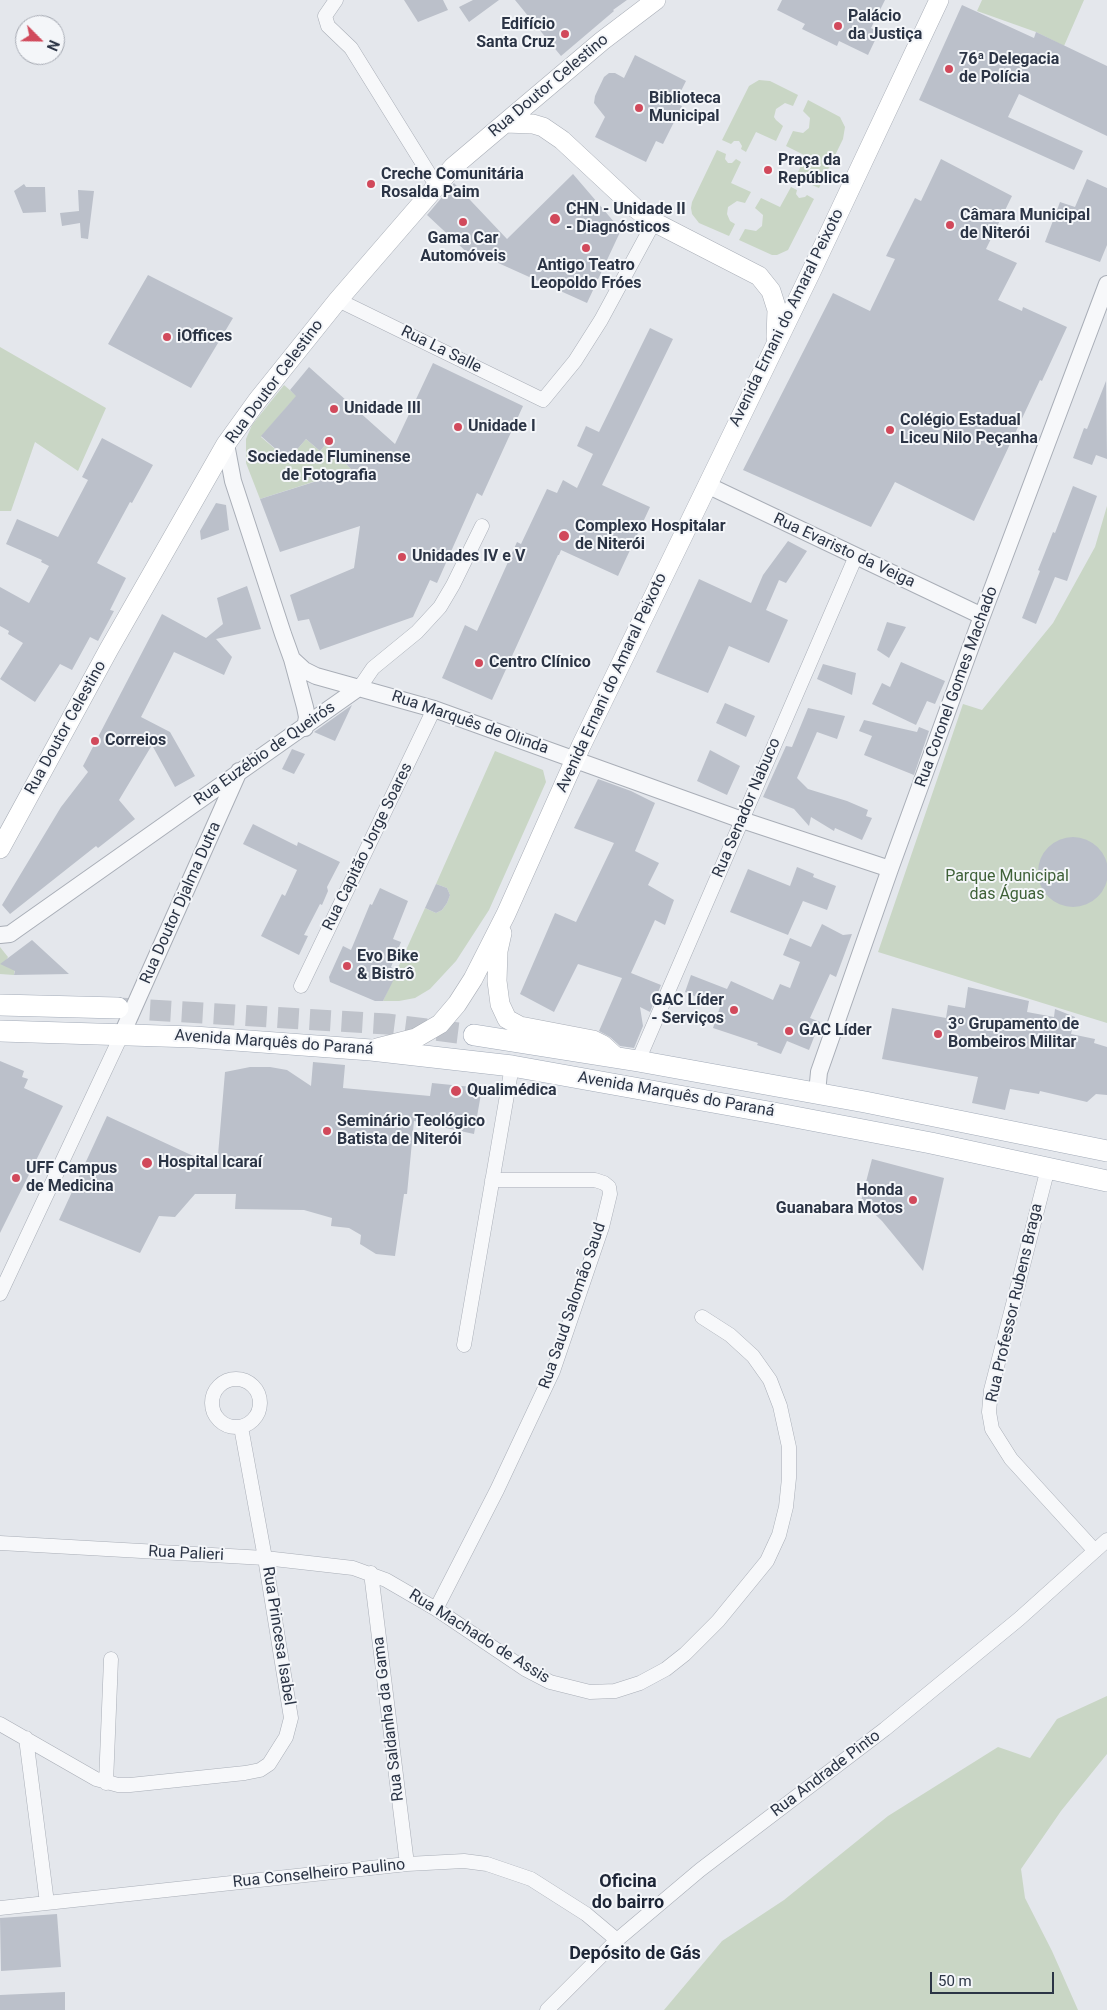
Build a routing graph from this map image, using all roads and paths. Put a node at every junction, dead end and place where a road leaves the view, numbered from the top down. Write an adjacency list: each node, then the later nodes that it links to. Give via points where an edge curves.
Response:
1 (336, 0): 5 (street, via 325,16 328,26 351,48)
2 (656, 0): 4 (main road, Rua Doutor Celestino)
3 (939, 0): 9 (main road, Avenida Ernani do Amaral Peixoto)
4 (505, 123): 5 (main road, Rua Doutor Celestino); 6 (main road, via 533,124 549,131)
5 (436, 185): 8 (main road, Rua Doutor Celestino)
6 (654, 222): 8 (street, Rua La Salle, via 601,320 543,400); 9 (main road, via 759,276 771,290 777,310)
7 (1107, 284): 14 (street, Rua Coronel Gomes Machado)
8 (338, 300): 10 (main road, Rua Doutor Celestino)
9 (776, 340): 11 (main road, Avenida Ernani do Amaral Peixoto)
10 (226, 444): 15 (street, via 233,481); 24 (main road, Rua Doutor Celestino)
11 (707, 485): 13 (street, Rua Evaristo da Veiga); 19 (main road, Avenida Ernani do Amaral Peixoto)
12 (482, 526): 16 (street, Rua Euzébio de Queirós, via 440,607 373,668)
13 (856, 556): 14 (street, Rua Evaristo da Veiga); 22 (street, Rua Senador Nabuco)
14 (982, 616): 25 (street, Rua Coronel Gomes Machado)
15 (292, 659): 16 (street, Rua Marquês de Olinda, via 316,676); 18 (street, via 306,707)
16 (360, 687): 17 (street, Rua Marquês de Olinda); 18 (street, Rua Euzébio de Queirós)
17 (434, 709): 19 (street, Rua Marquês de Olinda); 28 (street, Rua Capitão Jorge Soares)
18 (305, 728): 20 (street, Rua Euzébio de Queirós)
19 (574, 760): 22 (street, Rua Marquês de Olinda); 26 (main road, Avenida Ernani do Amaral Peixoto)
20 (239, 771): 21 (street, Rua Euzébio de Queirós); 23 (street, Rua Doutor Djalma Dutra)
21 (191, 805): 23 (street, via 209,814); 27 (street, Rua Euzébio de Queirós, via 10,934)
22 (742, 820): 25 (street, Rua Marquês de Olinda); 36 (street, Rua Senador Nabuco)
23 (215, 826): 32 (street, Rua Doutor Djalma Dutra)
24 (0, 849)
25 (890, 869): 38 (street, Rua Coronel Gomes Machado, via 819,1072)
26 (506, 914): 34 (main road, Avenida Ernani do Amaral Peixoto, via 473,979 440,1024 416,1038); 35 (main road, via 498,951 497,981 500,1004 507,1019 520,1026 593,1040)
27 (0, 935)
28 (301, 986)
29 (0, 1005): 30 (main road)
30 (118, 1008)
31 (0, 1031): 32 (main road, Avenida Marquês do Paraná)
32 (122, 1034): 34 (main road, Avenida Marquês do Paraná); 46 (street)
33 (474, 1035): 35 (main road, Avenida Marquês do Paraná)
34 (371, 1050): 37 (main road, Avenida Marquês do Paraná)
35 (616, 1058): 36 (main road, Avenida Marquês do Paraná)
36 (638, 1061): 38 (main road, Avenida Marquês do Paraná)
37 (512, 1066): 40 (main road, Avenida Marquês do Paraná); 44 (street)
38 (817, 1093): 39 (main road, Avenida Marquês do Paraná); 40 (main road)
39 (940, 1107): 41 (main road); 42 (main road, Avenida Marquês do Paraná)
40 (811, 1120): 41 (main road, Avenida Marquês do Paraná)
41 (931, 1143): 43 (main road, Avenida Marquês do Paraná)
42 (1107, 1151)
43 (1048, 1168): 45 (main road, Avenida Marquês do Paraná); 52 (street, Rua Professor Rubens Braga, via 991,1390 989,1412 992,1428 1011,1458)
44 (492, 1180): 48 (street); 55 (street, Rua Saud Salomão Saud, via 594,1180 609,1187 610,1194 553,1371)
45 (1107, 1180)
46 (0, 1294)
47 (702, 1317): 55 (street, Rua Machado de Assis, via 730,1335 770,1380 780,1406 789,1447 786,1507 779,1535 766,1561 718,1621 666,1669 640,1683 615,1691 590,1692 550,1682 533,1674)
48 (464, 1345)
49 (241, 1428): 53 (street, Rua Princesa Isabel)
50 (1107, 1540): 52 (street, Rua Andrade Pinto)
51 (0, 1543): 53 (street, Rua Palieri)
52 (1095, 1551): 63 (street, Rua Andrade Pinto, via 1019,1619 885,1729 700,1870)
53 (265, 1558): 54 (street, Rua Palieri); 59 (street, Rua Princesa Isabel, via 290,1718 280,1750 270,1764 245,1773 130,1785)
54 (371, 1573): 55 (street, Rua Machado de Assis); 60 (street, Rua Saldanha da Gama)
55 (436, 1609)
56 (111, 1659): 59 (street)
57 (0, 1724): 58 (street, Rua Princesa Isabel)
58 (26, 1738): 59 (street, Rua Princesa Isabel, via 96,1780); 61 (street)
59 (106, 1782)
60 (407, 1864): 61 (street, Rua Conselheiro Paulino); 63 (street, Rua Conselheiro Paulino, via 464,1861 507,1870 530,1879 586,1914)
61 (47, 1903): 62 (street, Rua Conselheiro Paulino)
62 (0, 1908)
63 (617, 1940): 64 (street, Rua Andrade Pinto)
64 (547, 2010)

